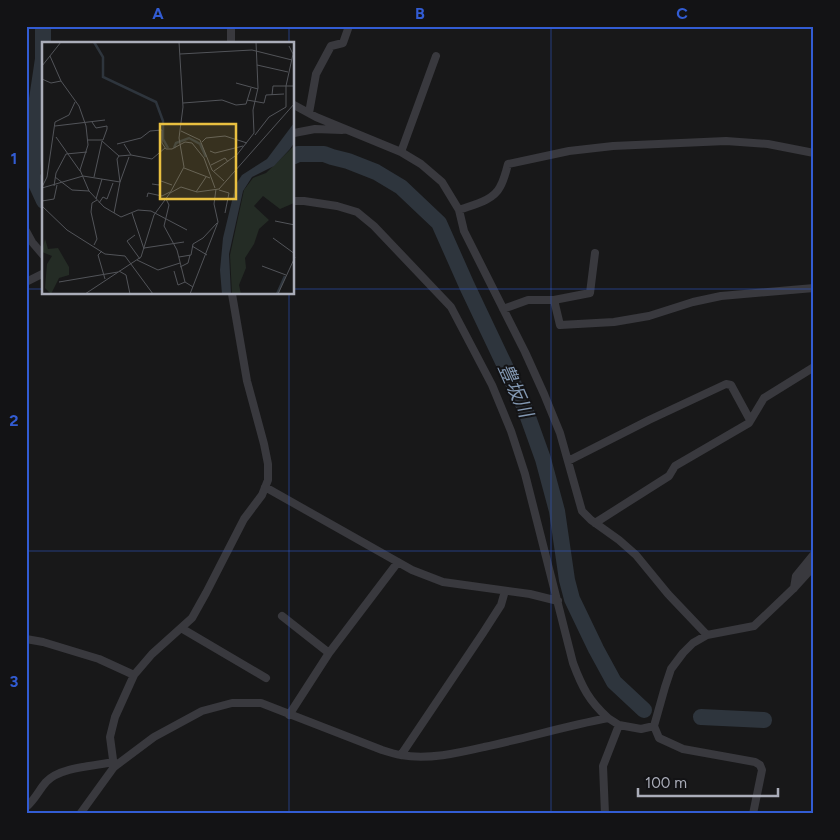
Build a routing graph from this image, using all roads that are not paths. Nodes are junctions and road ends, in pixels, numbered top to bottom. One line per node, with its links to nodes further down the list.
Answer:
1 (231, 26): 3 (street)
2 (349, 26): 6 (street)
3 (231, 42)
4 (436, 56): 9 (street)
5 (295, 105): 6 (street)
6 (309, 113): 7 (street)
7 (346, 130): 8 (street); 9 (street)
8 (295, 133)
9 (401, 152): 12 (street)
10 (814, 153): 12 (street)
11 (295, 201): 32 (street)
12 (459, 210): 21 (street)
13 (26, 232): 15 (street)
14 (595, 253): 20 (street)
15 (42, 254)
16 (42, 273): 17 (street)
17 (26, 282)
18 (814, 288): 20 (street)
19 (232, 295): 25 (street)
20 (554, 300): 21 (street)
21 (503, 308): 24 (street)
22 (814, 367): 23 (street)
23 (750, 420): 24 (street); 26 (street)
24 (568, 461): 26 (street)
25 (265, 486): 28 (street); 34 (street)
26 (595, 523): 35 (street)
27 (814, 554): 30 (street)
28 (398, 562): 31 (street); 37 (street)
29 (814, 566): 30 (street)
30 (794, 588): 35 (street)
31 (505, 591): 32 (street); 44 (street)
32 (558, 601): 41 (street)
33 (282, 616): 37 (street)
34 (181, 628): 38 (street); 39 (street)
35 (706, 635): 42 (street)
36 (26, 639): 38 (street)
37 (330, 653): 40 (street)
38 (134, 675): 45 (street)
39 (266, 678)
40 (289, 715): 44 (street); 45 (street)
41 (608, 718): 43 (street); 44 (street)
42 (655, 722): 43 (street); 49 (street)
43 (619, 725): 48 (street)
44 (401, 755)
45 (114, 765): 46 (street); 47 (street)
46 (26, 807)
47 (80, 814)
48 (604, 814)
49 (753, 814)

